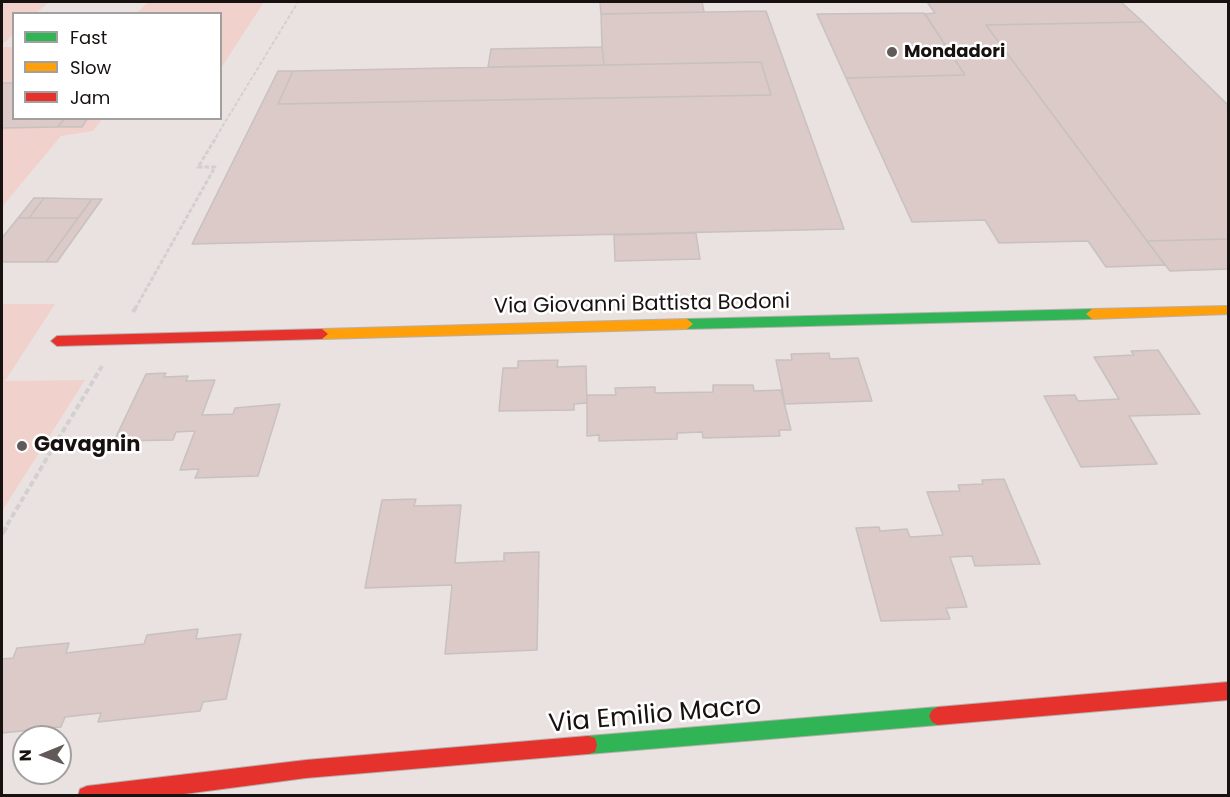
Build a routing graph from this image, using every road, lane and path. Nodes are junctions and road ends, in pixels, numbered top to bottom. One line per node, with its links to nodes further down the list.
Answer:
1 (297, 2): 3 (path)
2 (1228, 310): 3 (street, Via Giovanni Battista Bodoni)
3 (117, 339): 4 (street, Via Giovanni Battista Bodoni); 5 (path)
4 (57, 341)
5 (2, 534)
6 (1228, 692): 7 (street, Via Emilio Macro)
7 (87, 795)

